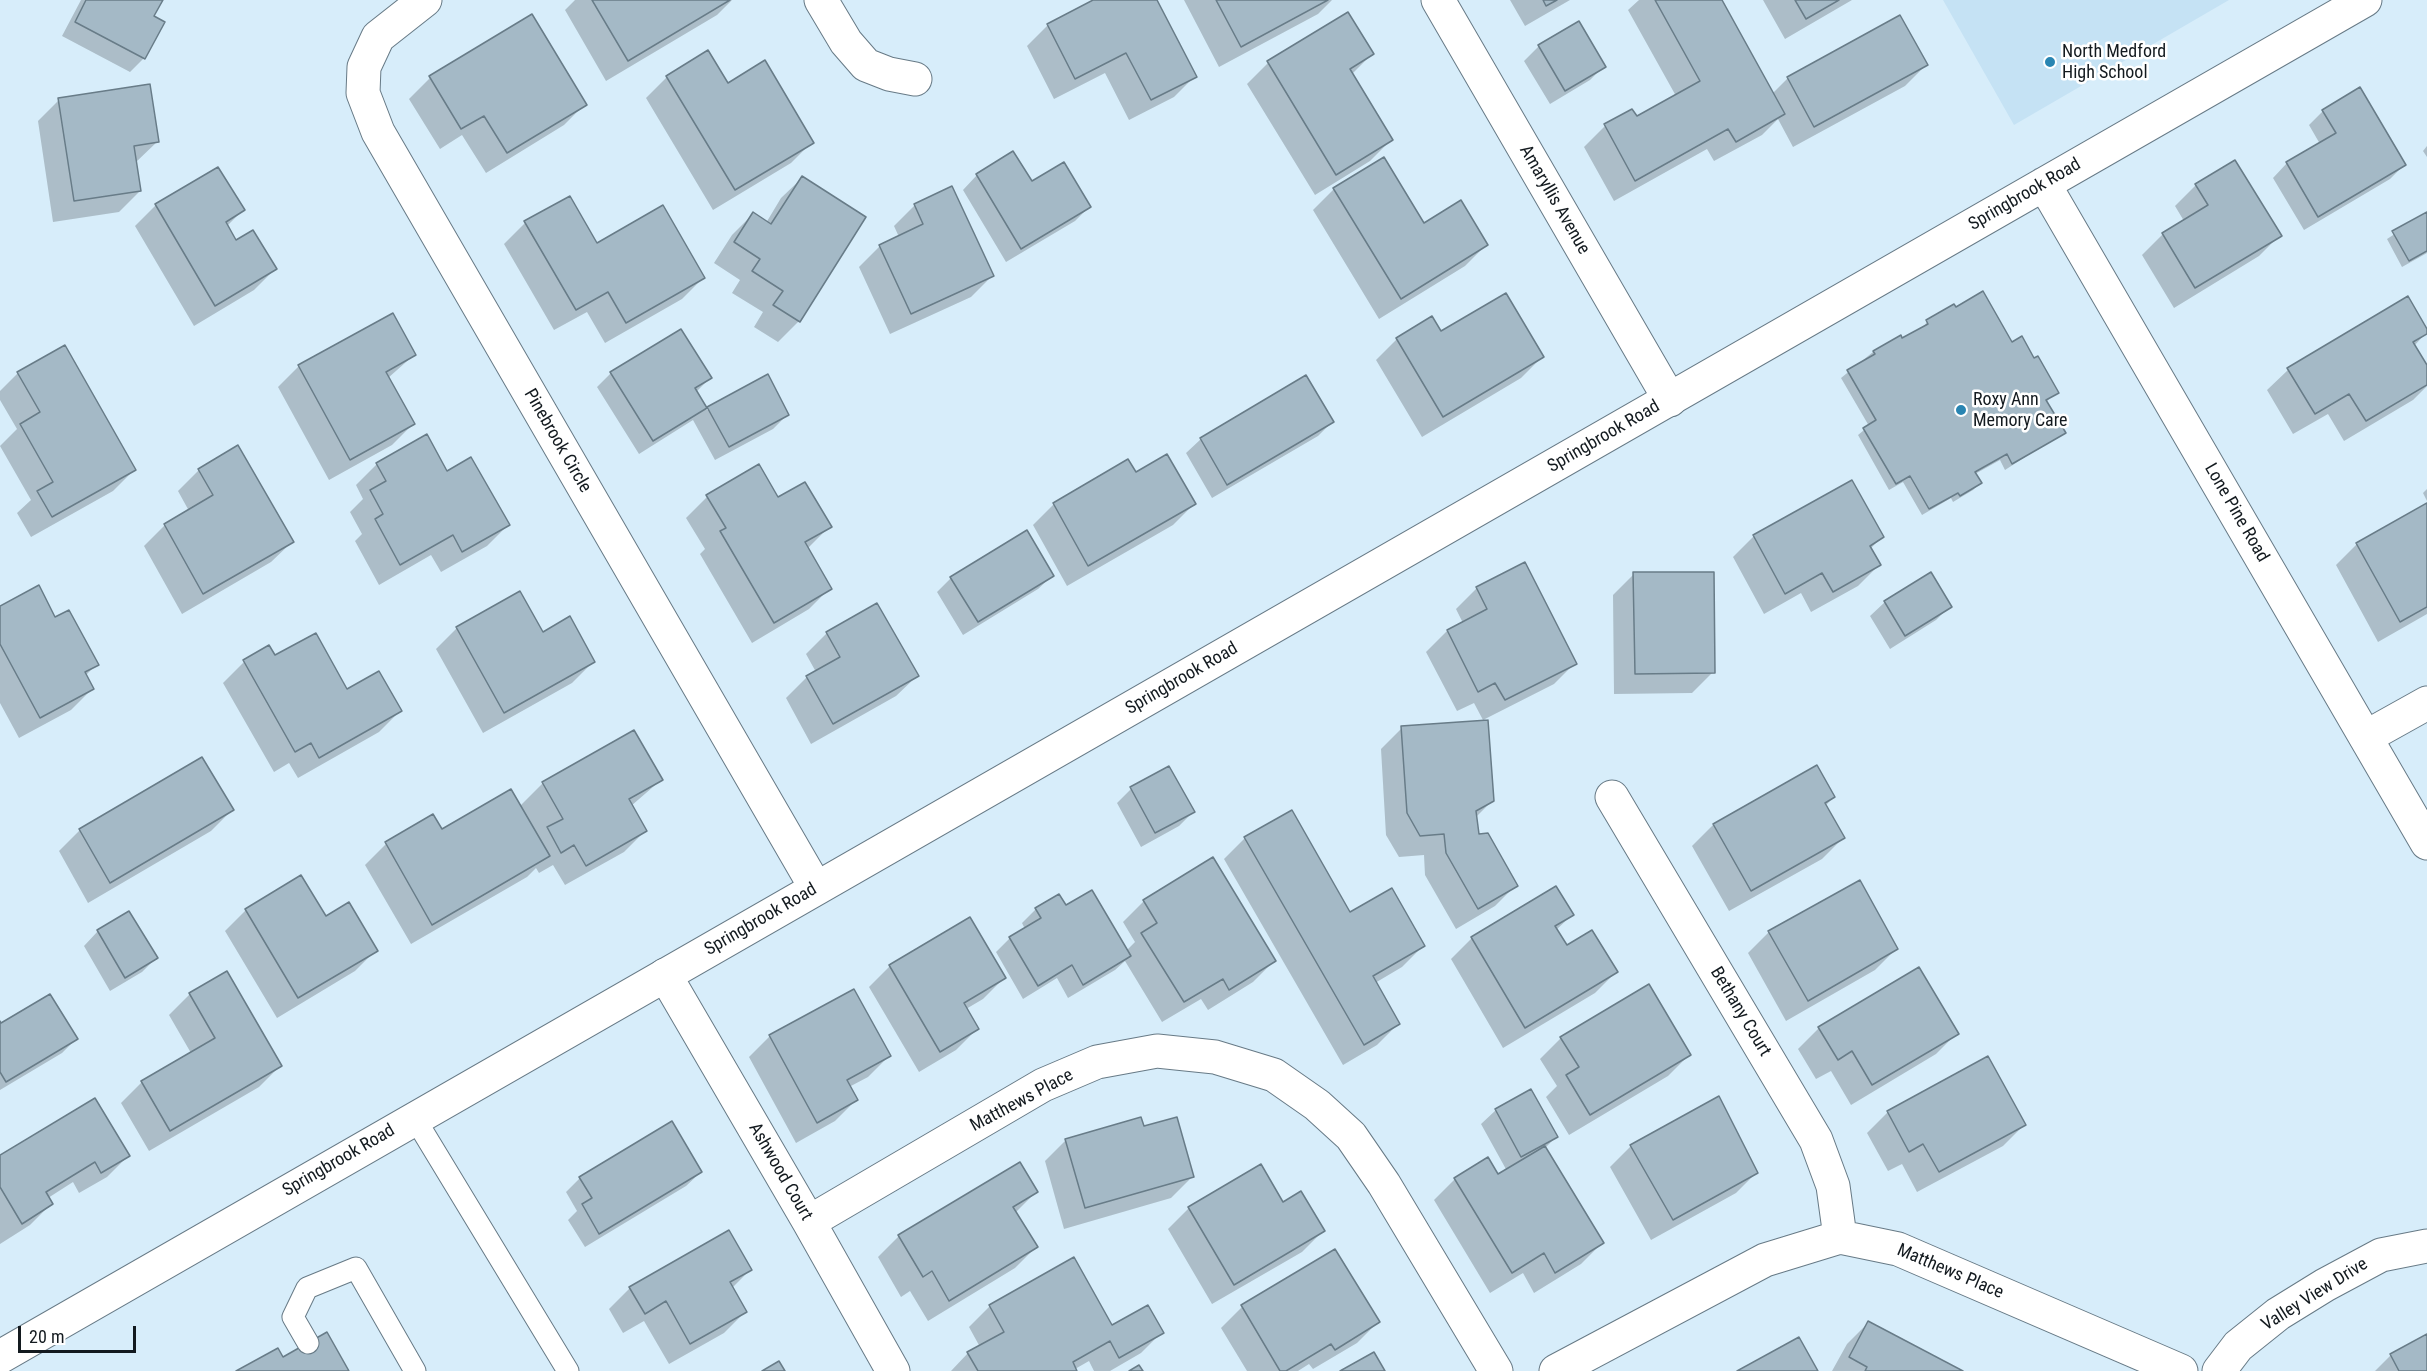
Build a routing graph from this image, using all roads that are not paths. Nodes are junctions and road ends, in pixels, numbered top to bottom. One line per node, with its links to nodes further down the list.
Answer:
1 (425, 0): 12 (street, Pinebrook Circle)
2 (821, 0): 5 (street)
3 (1438, 0): 7 (street, Amaryllis Avenue)
4 (2365, 0): 6 (street, Springbrook Road)
5 (915, 79)
6 (2044, 184): 7 (street, Springbrook Road); 9 (street, Lone Pine Road)
7 (1670, 400): 12 (street, Springbrook Road)
8 (2427, 703): 9 (street)
9 (2366, 737): 11 (street, Lone Pine Road)
10 (1612, 797): 16 (street, Bethany Court)
11 (2427, 843)
12 (816, 888): 13 (street, Springbrook Road)
13 (665, 975): 14 (street, Springbrook Road); 15 (street, Ashwood Court)
14 (414, 1117): 19 (street, Springbrook Road); 21 (lane)
15 (809, 1222): 22 (street, Ashwood Court); 23 (street, Matthews Place)
16 (1840, 1237): 24 (street, Matthews Place); 25 (street, Matthews Place)
17 (2427, 1246): 26 (street, Valley View Drive)
18 (308, 1343): 20 (lane)
19 (0, 1357)
20 (415, 1371)
21 (568, 1371)
22 (893, 1371)
23 (1496, 1371)
24 (1556, 1371)
25 (2181, 1371)
26 (2219, 1371)

